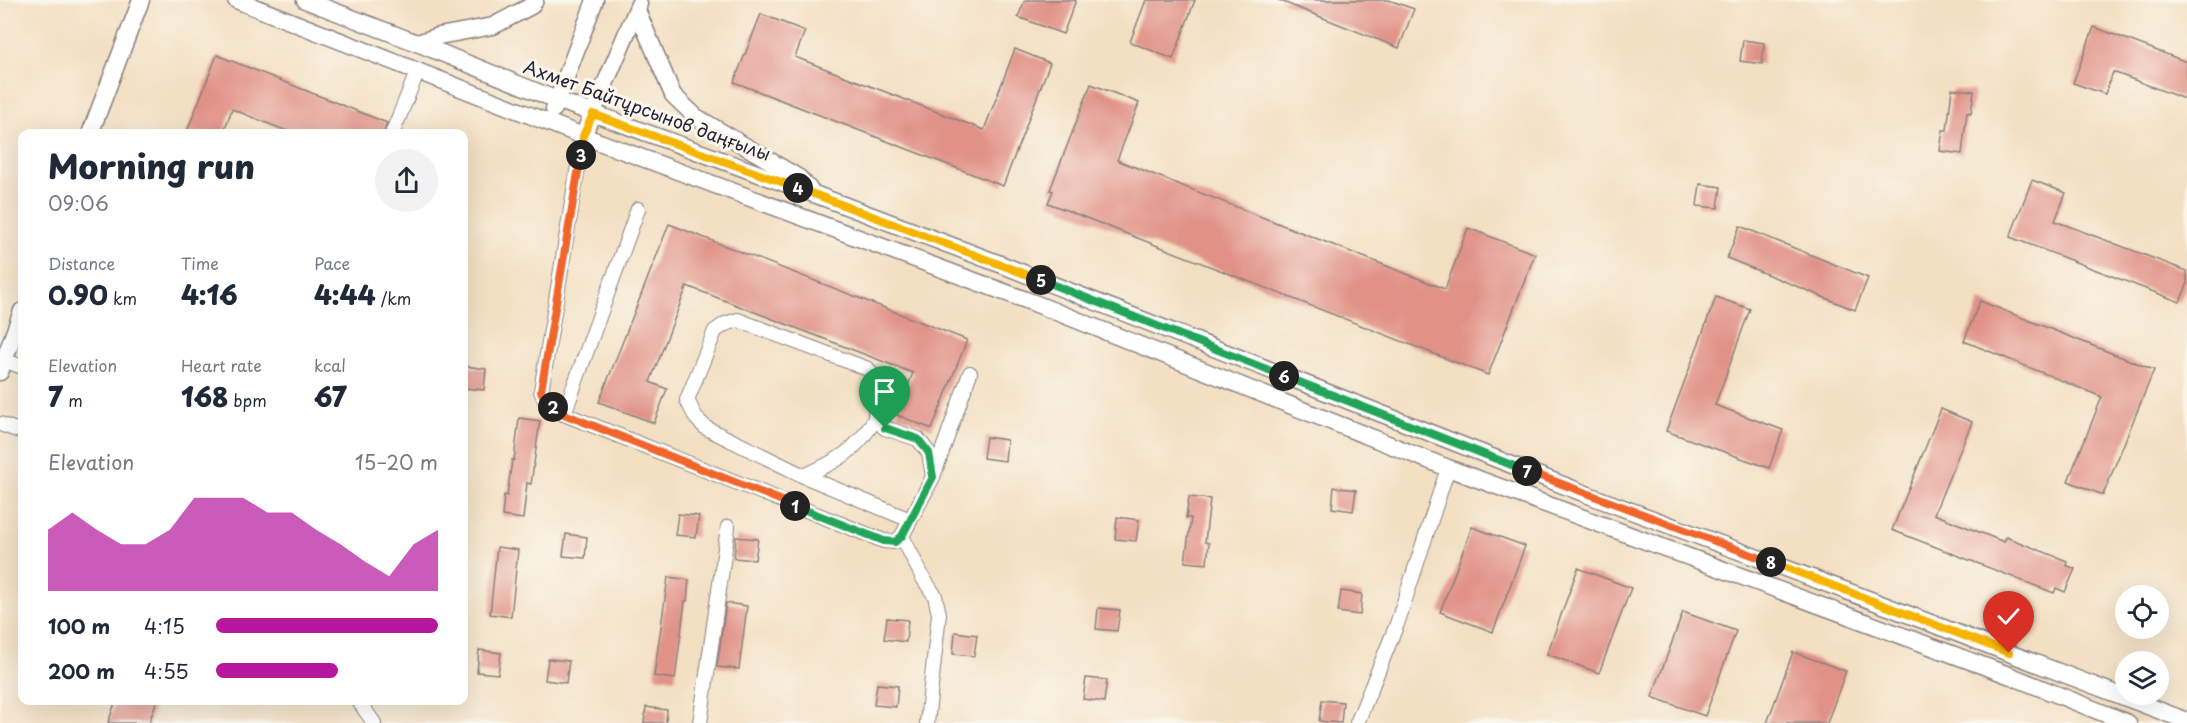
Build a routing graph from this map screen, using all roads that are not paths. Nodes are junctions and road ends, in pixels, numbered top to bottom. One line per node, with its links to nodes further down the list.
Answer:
1 (141, 0): 12 (street)
2 (236, 0): 8 (street)
3 (305, 0): 7 (street, Ахмет Байтұрсынов даңғылы)
4 (534, 0): 7 (street)
5 (595, 0): 9 (street)
6 (639, 5): 10 (street); 15 (street)
7 (417, 43): 9 (street, Ахмет Байтұрсынов даңғылы)
8 (418, 70): 11 (street); 13 (street)
9 (557, 100): 10 (street, Ахмет Байтұрсынов даңғылы); 11 (street)
10 (593, 114): 14 (street); 15 (street, Ахмет Байтұрсынов даңғылы)
11 (549, 122): 14 (street)
12 (92, 129)
13 (394, 129)
14 (583, 136): 21 (street); 25 (street)
15 (814, 194): 31 (street, Ахмет Байтұрсынов даңғылы)
16 (638, 209): 21 (street)
17 (18, 322): 18 (street)
18 (2, 366): 19 (street)
19 (18, 367)
20 (970, 373): 27 (street)
21 (564, 414): 30 (street)
22 (875, 419): 26 (street); 26 (street); 27 (street)
23 (0, 424): 24 (street)
24 (18, 431)
25 (1448, 468): 32 (street); 38 (street)
26 (804, 476): 28 (street)
27 (933, 477): 28 (street)
28 (910, 520): 30 (street)
29 (728, 527): 36 (street)
30 (902, 536): 37 (street)
31 (1852, 593): 32 (street); 34 (street, Ахмет Байтұрсынов даңғылы)
32 (1844, 614): 39 (street)
33 (361, 705): 35 (street)
34 (2187, 721)
35 (374, 723)
36 (700, 723)
37 (927, 723)
38 (1357, 723)
39 (2128, 723)

